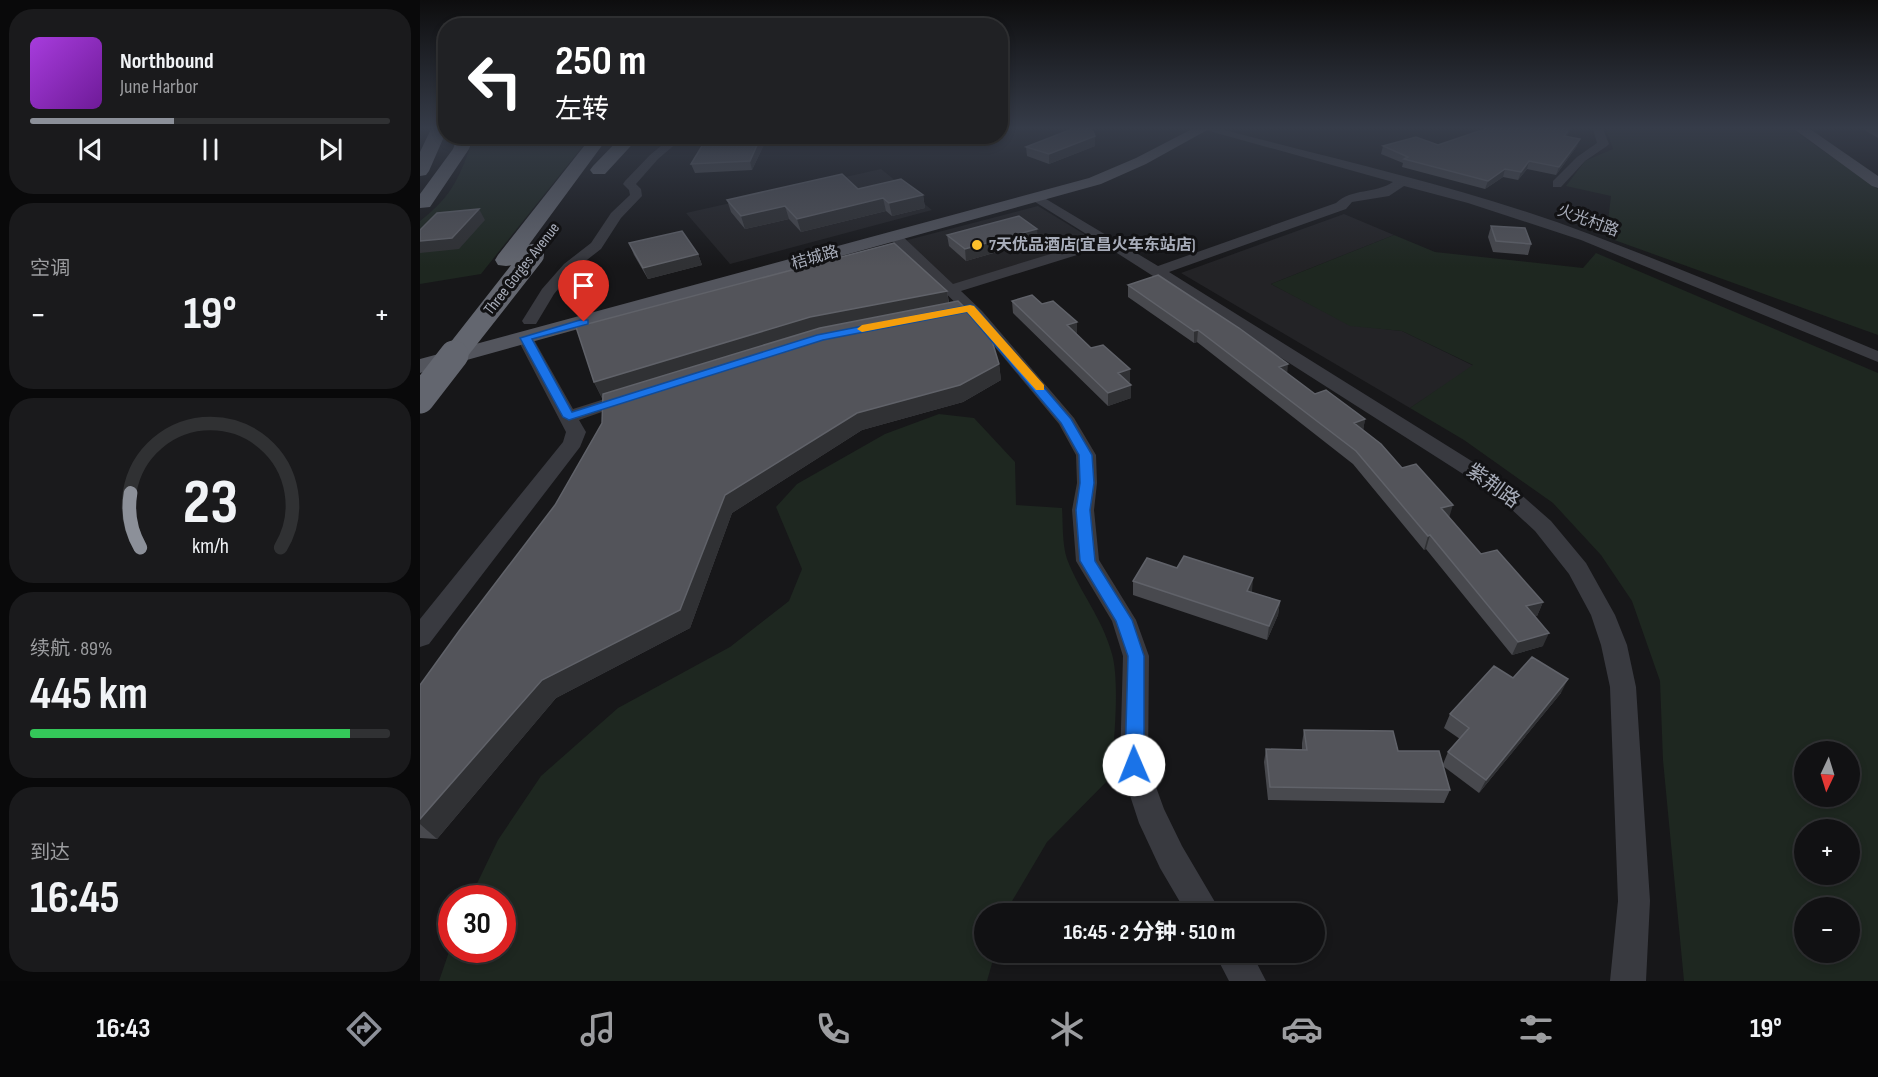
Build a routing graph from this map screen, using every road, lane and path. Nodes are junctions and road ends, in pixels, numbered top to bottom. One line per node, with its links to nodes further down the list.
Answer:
1 (435, 175): 14 (highway)
2 (443, 175): 14 (highway)
3 (571, 175): 23 (highway, Three Gorges Avenue)
4 (595, 175): 12 (highway)
5 (638, 175): 20 (street)
6 (1076, 175): 20 (main road, 桔城路)
7 (1109, 175): 13 (main road, 桔城路)
8 (1379, 175): 10 (street, 火光村路)
9 (1566, 175): 11 (street)
10 (1403, 181): 18 (street); 22 (street, 火光村路)
11 (1557, 184)
12 (586, 187)
13 (1036, 197): 15 (main road, 桔城路); 16 (street, 紫荆路)
14 (422, 205)
15 (894, 236): 19 (street); 20 (main road, 桔城路)
16 (1106, 241): 18 (street, 紫荆路); 19 (street)
17 (539, 246): 25 (highway, Three Gorges Avenue, bridge)
18 (1157, 271): 31 (street, 紫荆路)
19 (956, 304): 28 (street)
20 (528, 329): 21 (main road, 桔城路); 23 (main road, 桔城路); 26 (street)
21 (420, 350)
22 (1878, 357)
23 (420, 366)
24 (651, 389): 26 (street)
25 (420, 399)
26 (569, 417): 27 (street)
27 (420, 637)
28 (1199, 903)
29 (1237, 963): 30 (street)
30 (1248, 981)
31 (1628, 981)

